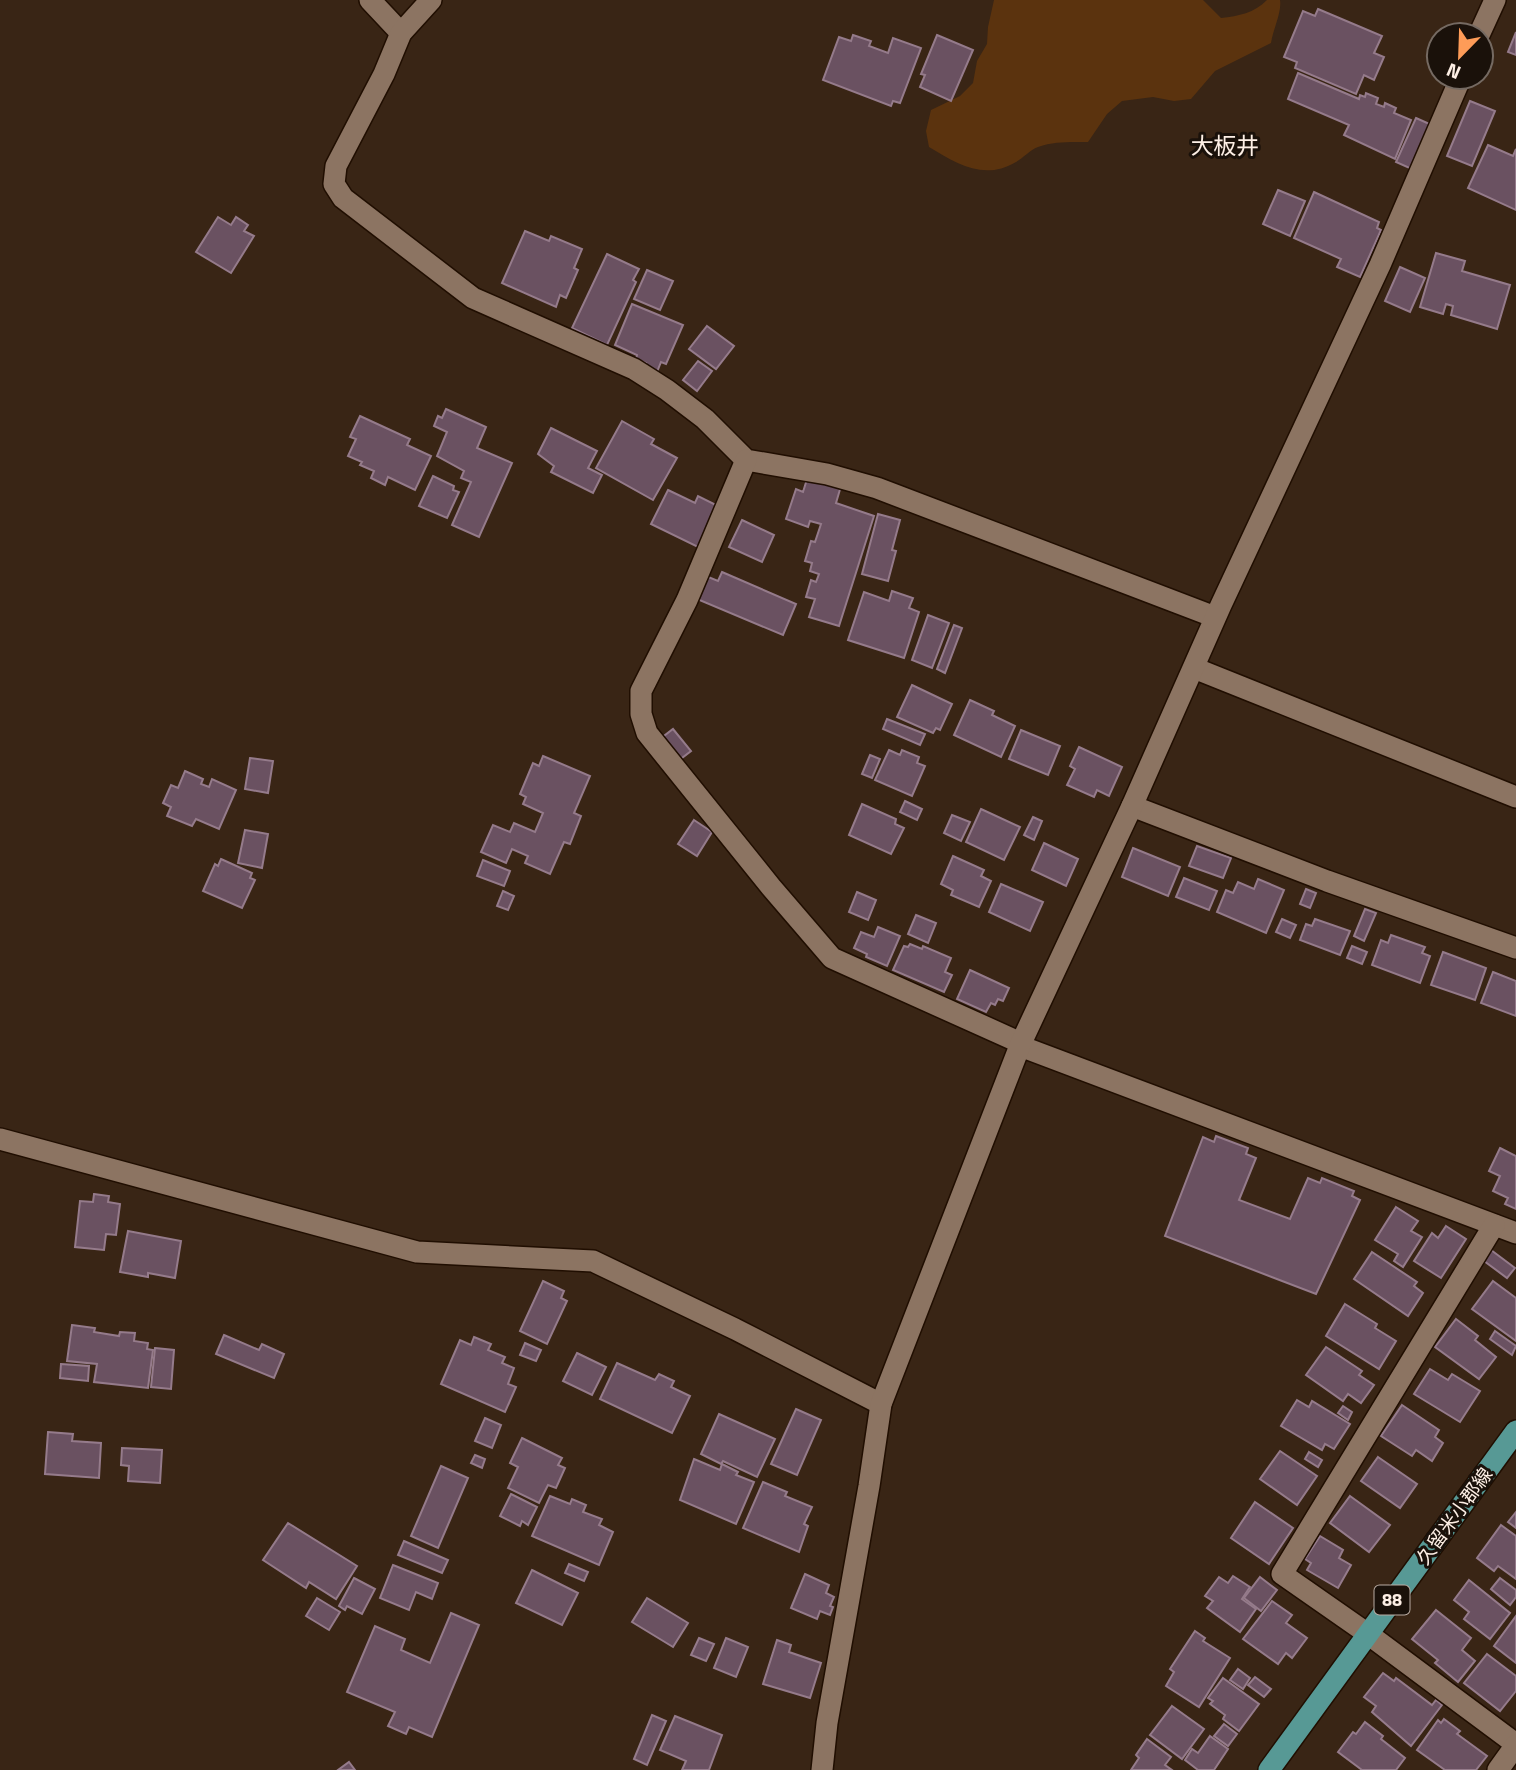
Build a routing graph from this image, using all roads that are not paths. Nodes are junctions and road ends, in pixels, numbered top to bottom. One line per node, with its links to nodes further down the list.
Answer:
1 (370, 0): 5 (street)
2 (431, 0): 5 (street)
3 (1494, 0): 4 (street)
4 (1485, 21)
5 (401, 33): 7 (street)
6 (1455, 91): 8 (street)
7 (746, 460): 8 (street); 13 (street)
8 (1215, 617): 9 (street)
9 (1194, 668): 10 (street); 11 (street)
10 (1516, 797)
11 (1132, 806): 12 (street); 13 (street)
12 (1516, 948)
13 (1020, 1044): 15 (street); 17 (street)
14 (0, 1139): 17 (street)
15 (1494, 1225): 16 (street); 19 (street)
16 (1516, 1233)
17 (881, 1404): 21 (street)
18 (1516, 1431): 19 (main road, 久留米小郡線 / 88)
19 (1368, 1633): 20 (street); 22 (main road, 久留米小郡線 / 88)
20 (1516, 1745): 23 (street)
21 (822, 1770)
22 (1269, 1770)
23 (1498, 1770)

